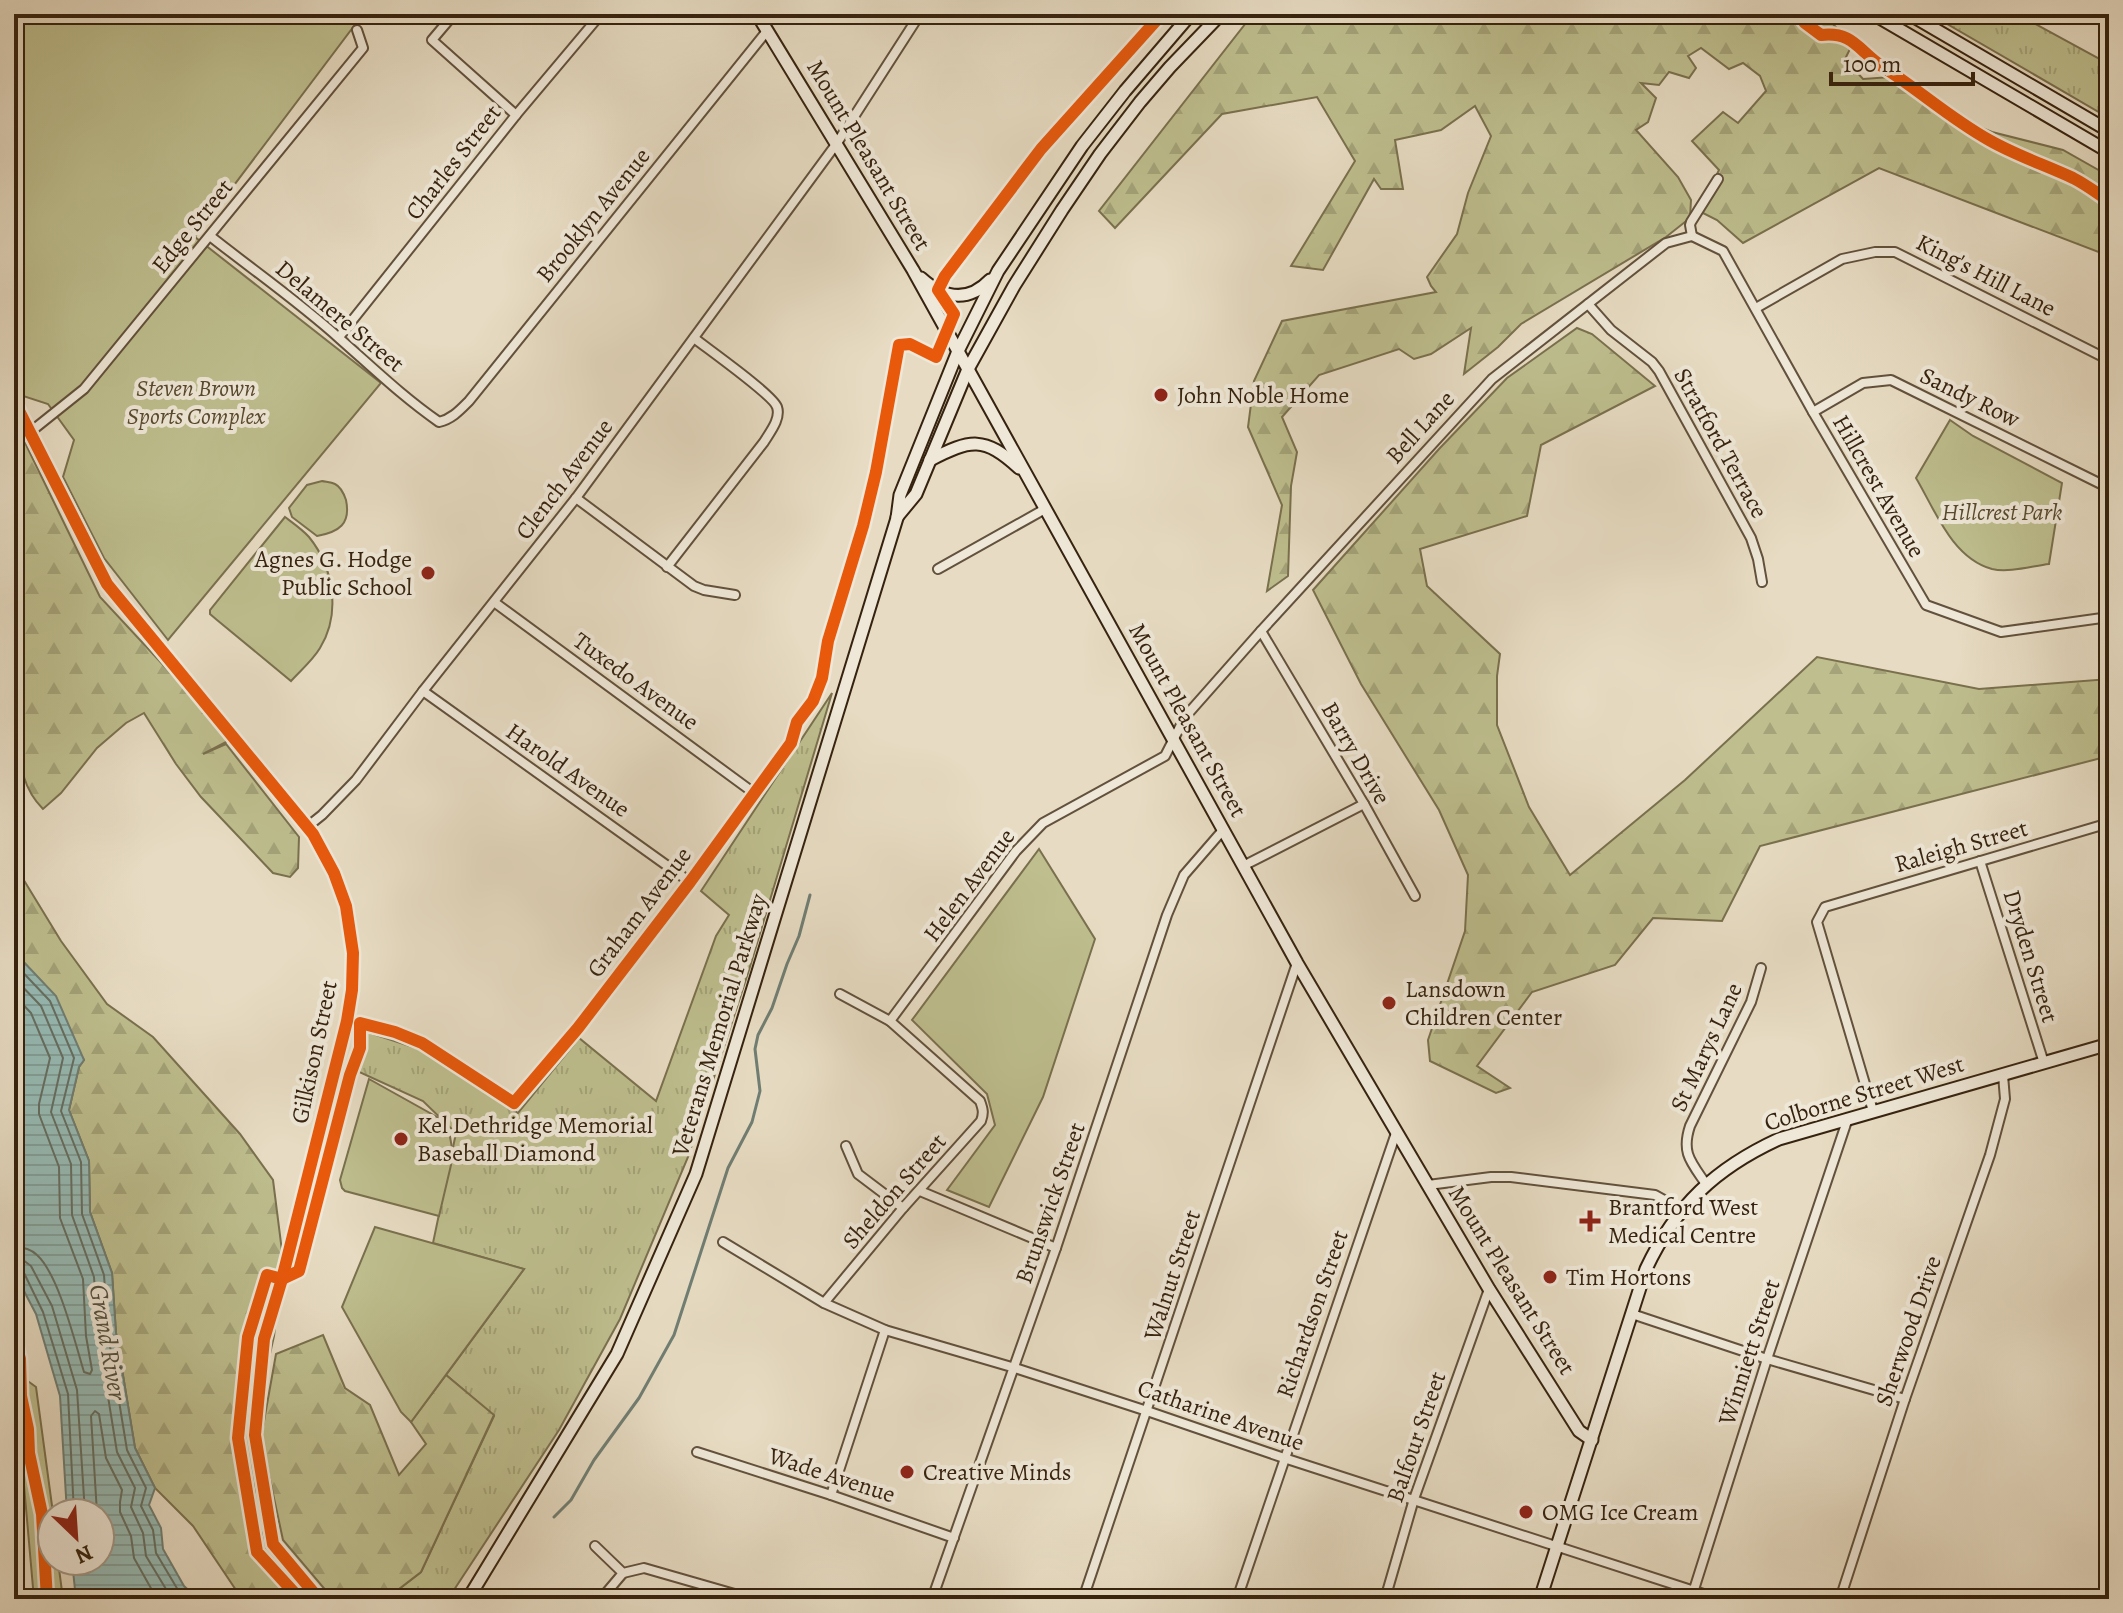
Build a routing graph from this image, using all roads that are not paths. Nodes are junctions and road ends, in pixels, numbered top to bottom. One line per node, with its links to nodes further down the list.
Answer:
1 (454, 14): 11 (street)
2 (601, 14): 11 (street, Charles Street)
3 (920, 14): 13 (street, Clench Avenue)
4 (1191, 14): 19 (main road, Veterans Memorial Parkway)
5 (1221, 14): 26 (main road, Veterans Memorial Parkway)
6 (1873, 14): 14 (main road)
7 (1909, 14): 12 (main road)
8 (759, 15): 10 (main road, Mount Pleasant Street)
9 (357, 30): 16 (street, Edge Street)
10 (767, 31): 13 (main road, Mount Pleasant Street); 29 (street, Brooklyn Avenue)
11 (516, 115): 22 (street, Charles Street)
12 (2109, 131)
13 (837, 143): 18 (main road, Mount Pleasant Street); 23 (street, Clench Avenue)
14 (2109, 152)
15 (1718, 179): 17 (street)
16 (210, 236): 22 (street, Delamere Street); 30 (street, Edge Street)
17 (1692, 236): 20 (street, Bell Lane); 21 (street, Hillcrest Avenue)
18 (913, 270): 19 (main road); 24 (main road, Mount Pleasant Street)
19 (998, 271): 24 (main road, Veterans Memorial Parkway)
20 (1588, 304): 39 (street, Stratford Terrace); 43 (street, Bell Lane)
21 (1756, 308): 25 (street, King's Hill Lane); 28 (street, Hillcrest Avenue)
22 (339, 337): 29 (street, Delamere Street)
23 (694, 338): 34 (street, Clench Avenue); 37 (street)
24 (958, 351): 26 (main road, Mount Pleasant Street); 36 (main road, Veterans Memorial Parkway)
25 (2109, 360)
26 (968, 369): 31 (main road, Veterans Memorial Parkway); 32 (main road, Mount Pleasant Street)
27 (14, 401): 30 (street, Gilkison Street)
28 (1813, 412): 33 (street, Sandy Row); 42 (street, Hillcrest Avenue)
29 (446, 420)
30 (29, 433): 50 (street, Gilkison Street)
31 (930, 460): 32 (main road); 36 (main road, Veterans Memorial Parkway)
32 (1026, 474): 35 (main road, Mount Pleasant Street)
33 (2109, 488)
34 (576, 498): 37 (street); 41 (street, Clench Avenue)
35 (1045, 509): 38 (street); 45 (main road, Mount Pleasant Street)
36 (897, 518): 94 (main road, Veterans Memorial Parkway)
37 (667, 567): 40 (street)
38 (938, 569)
39 (1762, 582)
40 (735, 595)
41 (494, 602): 44 (street, Clench Avenue); 47 (street, Tuxedo Avenue)
42 (2109, 617)
43 (1261, 631): 45 (street, Bell Lane); 48 (street, Barry Drive)
44 (423, 691): 50 (street, Clench Avenue); 54 (street, Harold Avenue)
45 (1174, 739): 51 (main road, Mount Pleasant Street); 60 (street, Helen Avenue)
46 (791, 743): 47 (street, Graham Avenue)
47 (754, 793): 54 (street, Graham Avenue)
48 (1364, 804): 53 (street); 55 (street, Barry Drive)
49 (2109, 823): 52 (street, Raleigh Street)
50 (307, 827): 59 (street, Gilkison Street)
51 (1223, 830): 53 (main road, Mount Pleasant Street); 74 (street, Brunswick Street)
52 (1980, 861): 62 (street, Dryden Street); 64 (street, Raleigh Street)
53 (1243, 866): 56 (main road, Mount Pleasant Street)
54 (690, 882): 59 (street, Graham Avenue)
55 (1415, 896)
56 (1297, 963): 66 (main road, Mount Pleasant Street); 82 (street, Walnut Street)
57 (1761, 968): 68 (street, St Marys Lane)
58 (840, 994): 60 (street)
59 (347, 1021): 93 (street, Gilkison Street)
60 (890, 1021): 70 (street, Sheldon Street)
61 (2109, 1044): 62 (main road, Colborne Street West)
62 (2044, 1063): 63 (main road, Colborne Street West)
63 (2003, 1075): 64 (main road, Colborne Street West); 81 (street, Sherwood Drive)
64 (1873, 1111): 65 (main road, Colborne Street West)
65 (1848, 1118): 68 (main road, Colborne Street West); 79 (street, Winniett Street)
66 (1396, 1133): 69 (main road, Mount Pleasant Street); 85 (street, Richardson Street)
67 (846, 1146): 71 (street)
68 (1706, 1184): 72 (main road, Colborne Street West)
69 (1428, 1185): 72 (street); 75 (main road, Mount Pleasant Street)
70 (920, 1191): 71 (street, Sheldon Street); 74 (street)
71 (903, 1208): 76 (street, Sheldon Street)
72 (1679, 1212): 77 (main road, Colborne Street West)
73 (723, 1242): 76 (street, Catharine Avenue)
74 (1056, 1248): 80 (street, Brunswick Street)
75 (1489, 1289): 83 (main road, Mount Pleasant Street); 87 (street, Balfour Street)
76 (824, 1303): 78 (street, Catharine Avenue)
77 (1632, 1314): 79 (street); 83 (main road, Colborne Street West)
78 (885, 1330): 80 (street, Catharine Avenue); 86 (street)
79 (1767, 1359): 81 (street); 92 (street, Winniett Street)
80 (1015, 1368): 82 (street, Catharine Avenue); 88 (street, Brunswick Street)
81 (1905, 1399): 103 (street, Sherwood Drive)
82 (1147, 1411): 85 (street, Catharine Avenue); 98 (street, Walnut Street)
83 (1592, 1440): 90 (main road, Colborne Street West)
84 (697, 1452): 86 (street, Wade Avenue)
85 (1284, 1458): 87 (street, Catharine Avenue); 99 (street, Richardson Street)
86 (831, 1495): 88 (street, Wade Avenue)
87 (1414, 1499): 90 (street, Catharine Avenue); 100 (street, Balfour Street)
88 (954, 1538): 97 (street, Brunswick Street)
89 (595, 1546): 91 (street)
90 (1557, 1546): 92 (street, Catharine Avenue); 101 (main road, Colborne Street West)
91 (623, 1573): 95 (street); 96 (street)
92 (1692, 1595): 102 (street, Catharine Avenue)
93 (319, 1599)
94 (468, 1599)
95 (601, 1599)
96 (752, 1599)
97 (932, 1599)
98 (1083, 1599)
99 (1237, 1599)
100 (1385, 1599)
101 (1540, 1599)
102 (1719, 1599)
103 (1840, 1599)

